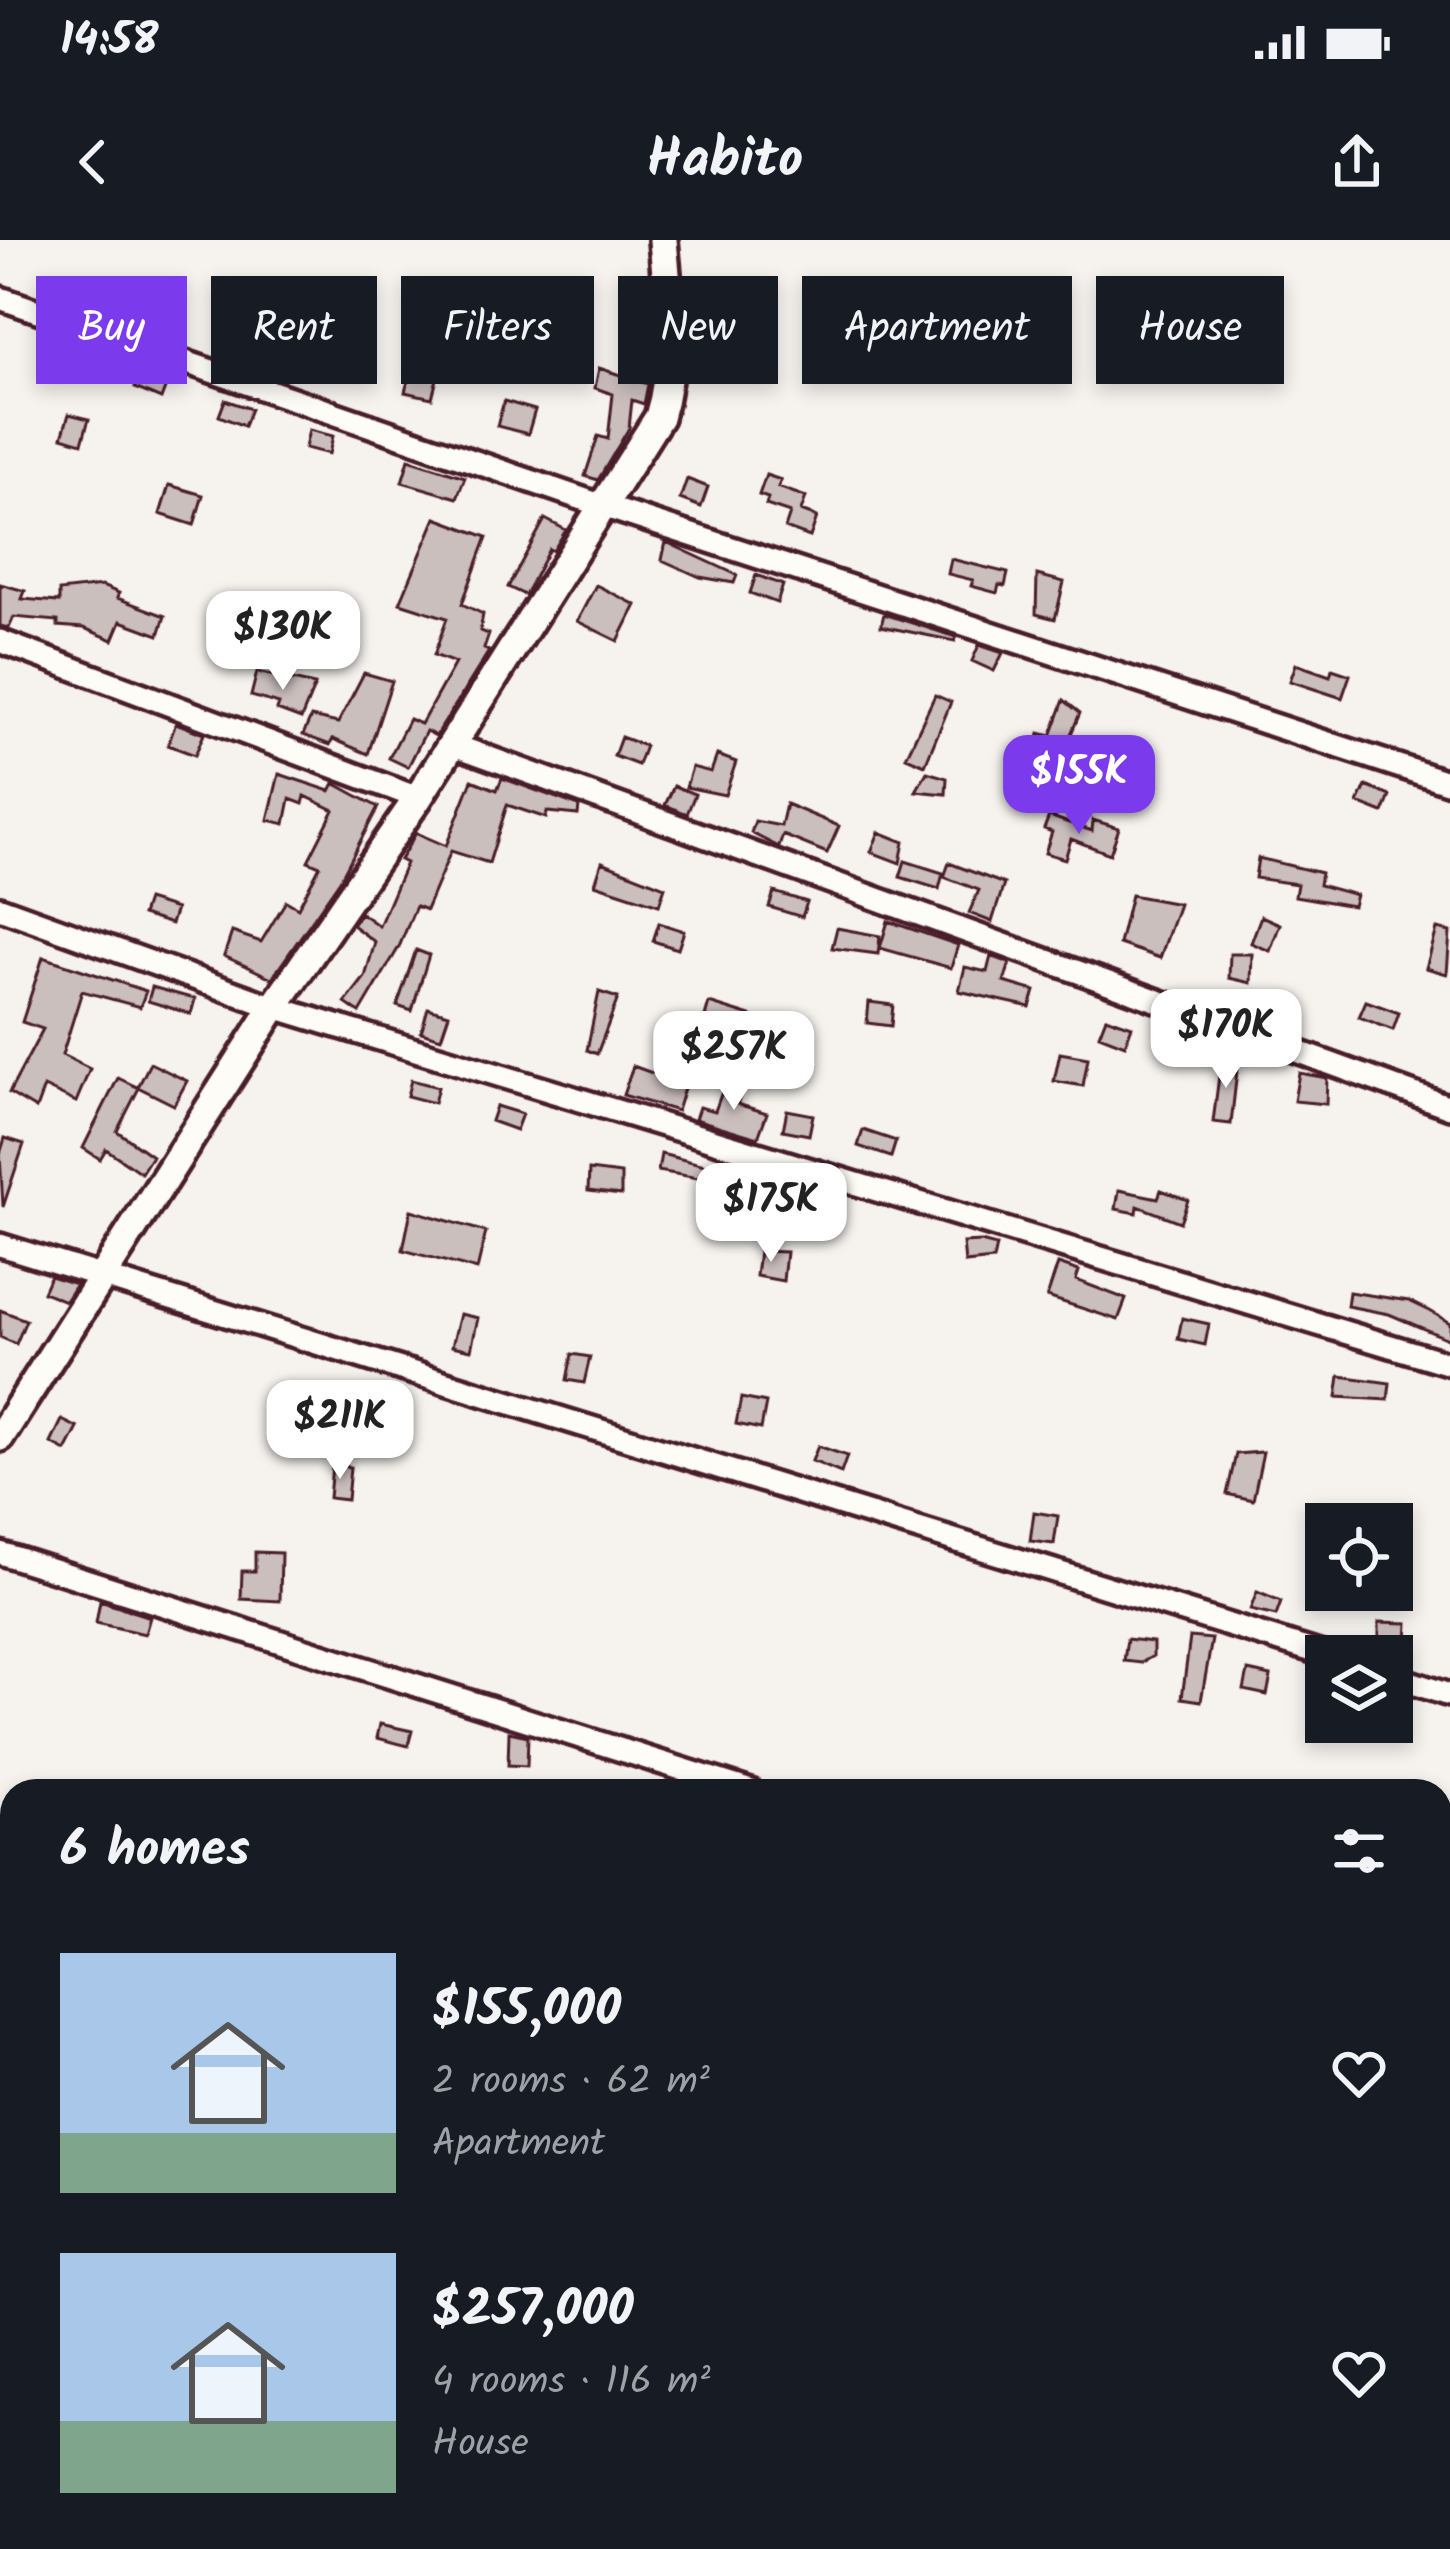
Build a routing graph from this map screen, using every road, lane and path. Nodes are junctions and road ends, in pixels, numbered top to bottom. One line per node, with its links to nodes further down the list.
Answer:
1 (663, 240): 3 (street)
2 (0, 298): 3 (street)
3 (603, 506): 5 (street); 6 (street)
4 (0, 640): 7 (street)
5 (451, 744): 7 (street); 10 (street)
6 (1450, 782)
7 (418, 798): 9 (street)
8 (0, 908): 9 (street)
9 (274, 1007): 12 (street); 13 (street)
10 (1450, 1107)
11 (0, 1245): 12 (street)
12 (104, 1279): 14 (street); 16 (street)
13 (1450, 1364)
14 (0, 1437)
15 (0, 1552): 19 (street)
16 (1305, 1649)
17 (1413, 1683): 18 (street)
18 (1449, 1695)
19 (713, 1779)

